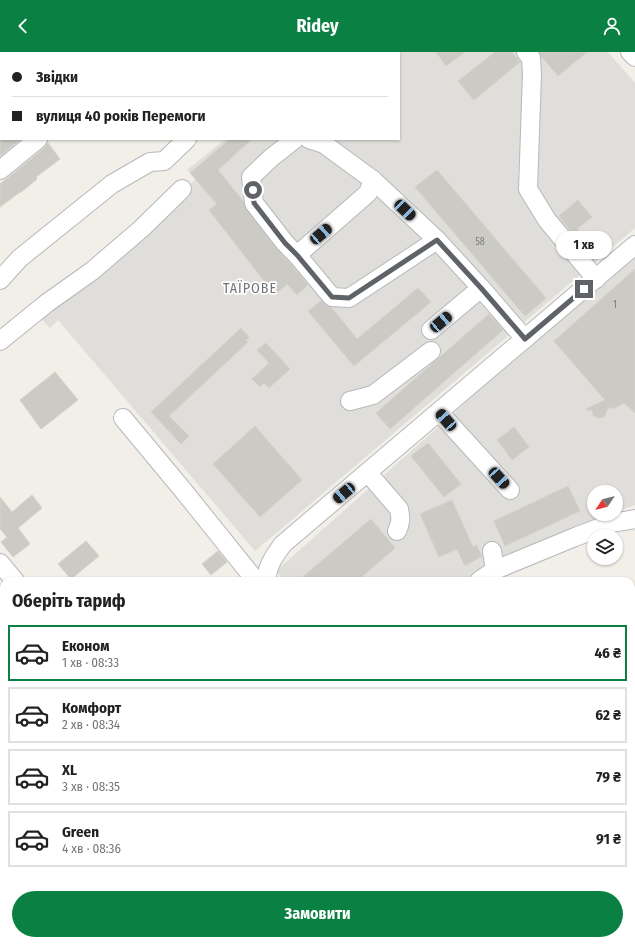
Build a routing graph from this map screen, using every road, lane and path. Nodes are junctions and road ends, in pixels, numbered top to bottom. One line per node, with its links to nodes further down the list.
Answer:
1 (526, 52): 12 (street)
2 (37, 140): 6 (street)
3 (186, 140): 13 (street)
4 (294, 140): 11 (street)
5 (313, 140): 7 (street)
6 (0, 170)
7 (373, 180): 9 (street); 11 (street)
8 (182, 189): 17 (street)
9 (437, 240): 11 (street); 14 (street)
10 (635, 245): 12 (street)
11 (297, 255)
12 (596, 279): 16 (street)
13 (0, 280)
14 (481, 288): 15 (street); 16 (street)
15 (431, 330)
16 (525, 339): 20 (street)
17 (0, 341)
18 (432, 351): 19 (street)
19 (350, 401)
20 (439, 412): 22 (street); 23 (street)
21 (123, 418): 30 (street)
22 (368, 473): 25 (street); 31 (street)
23 (510, 490)
24 (635, 518): 28 (street)
25 (397, 531)
26 (492, 551): 28 (street)
27 (0, 563): 29 (street)
28 (495, 570): 32 (street)
29 (12, 577)
30 (253, 577)
31 (267, 577)
32 (485, 577)

